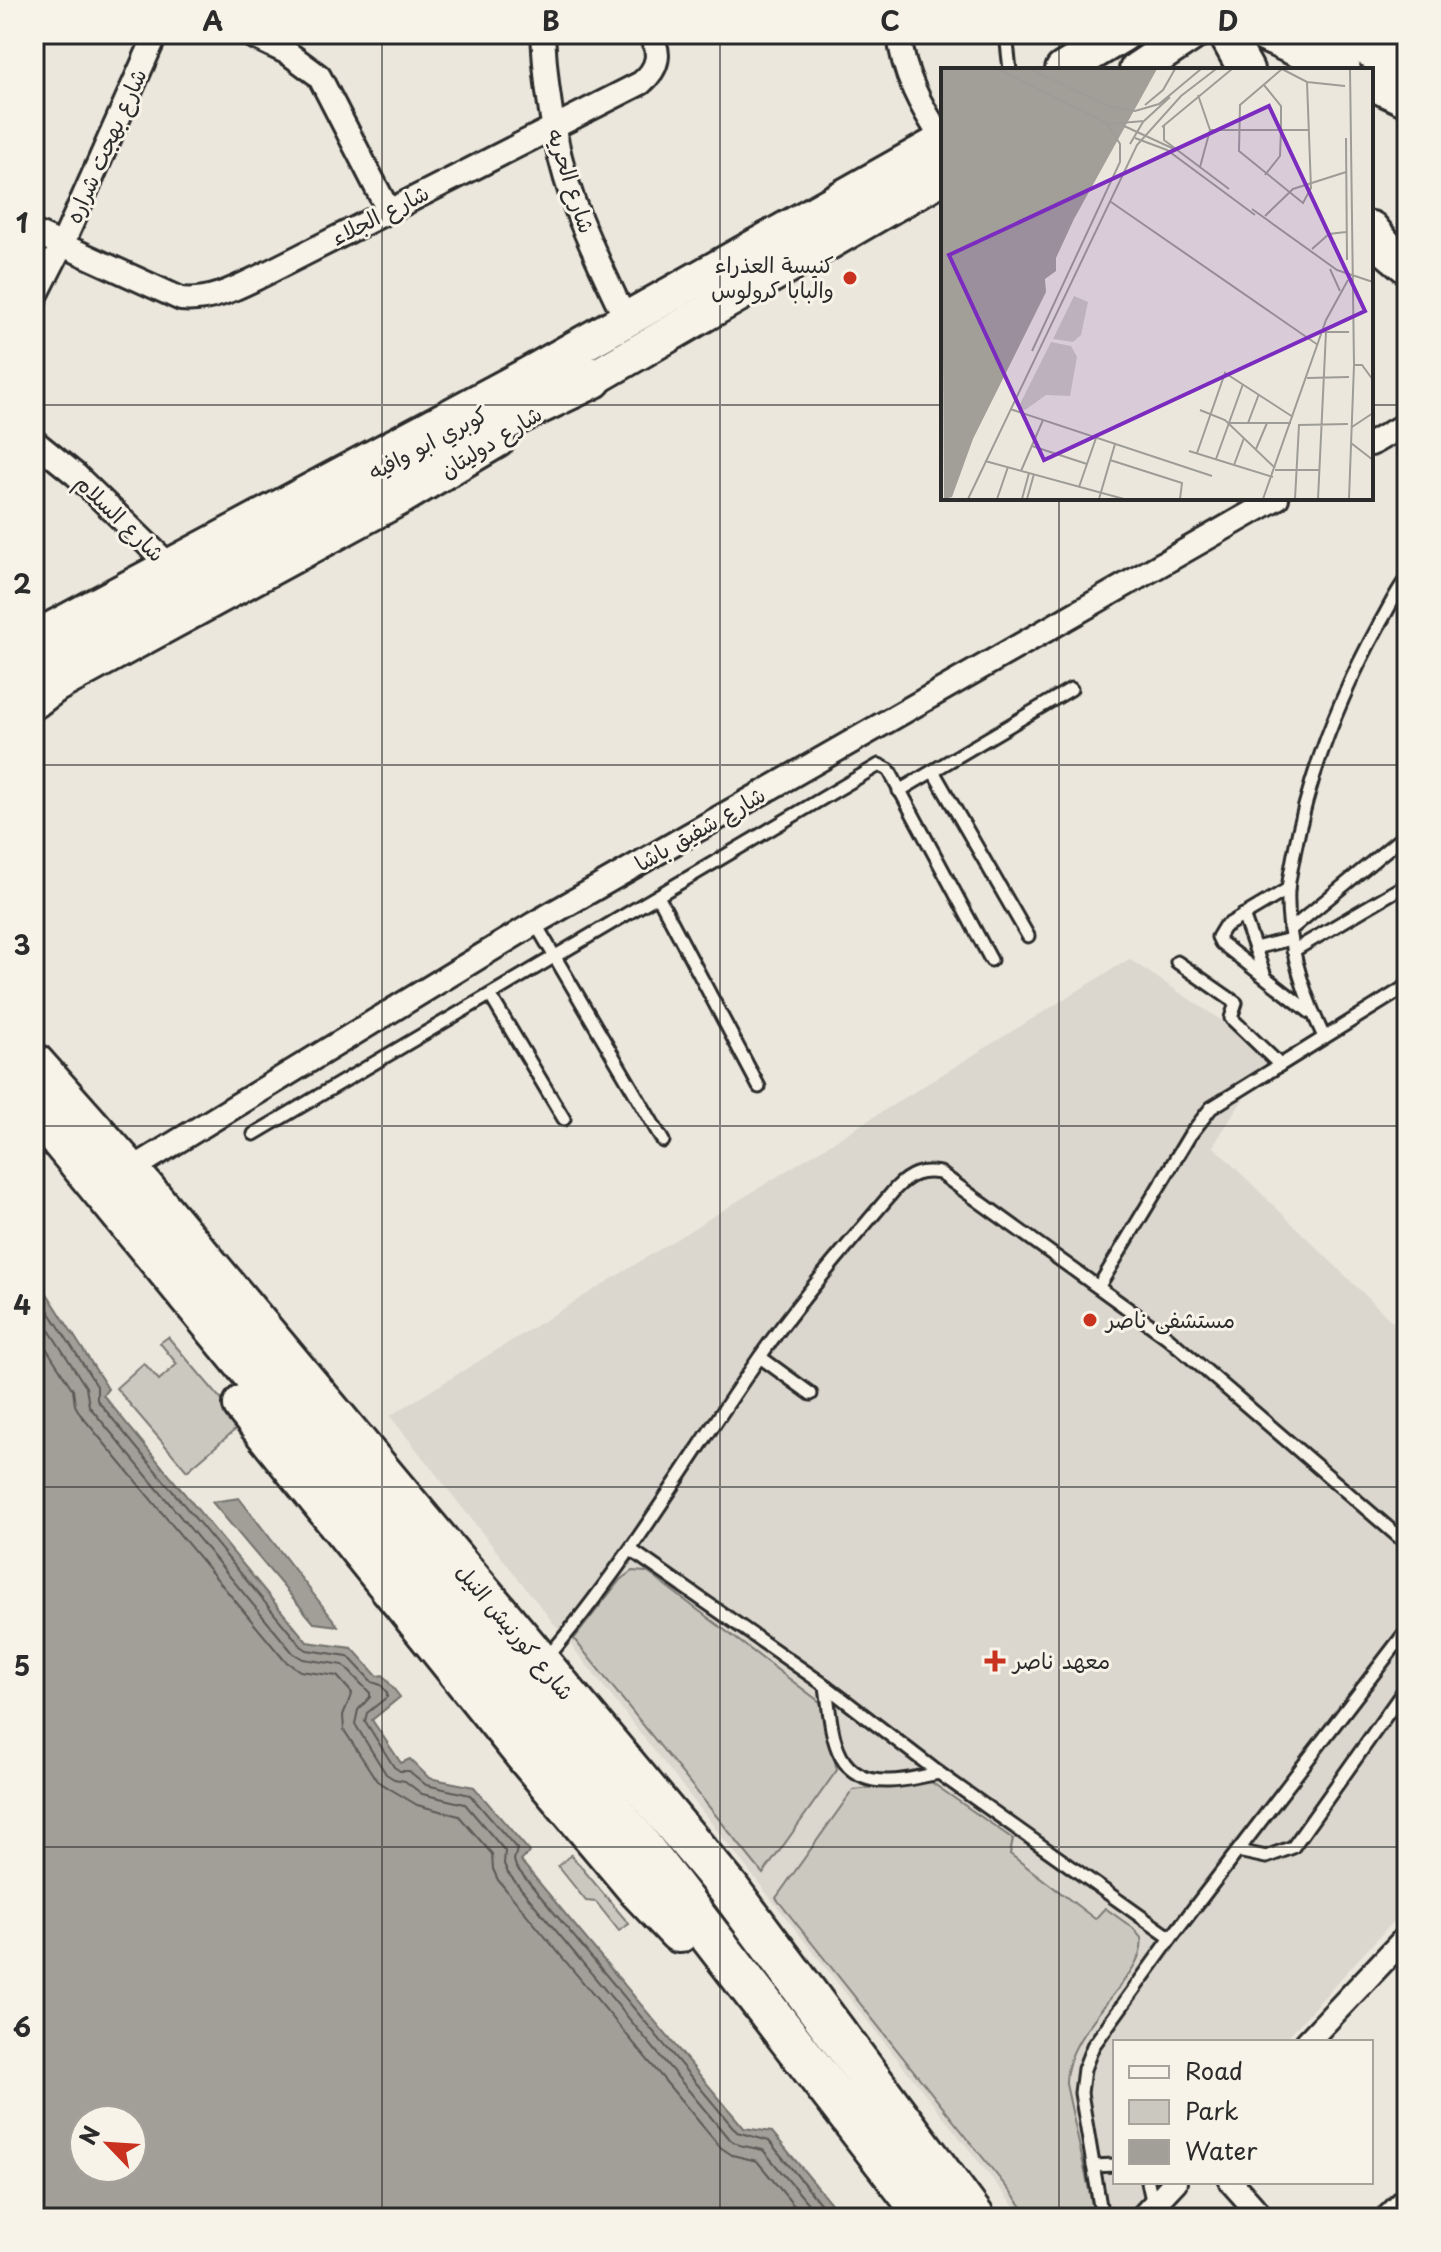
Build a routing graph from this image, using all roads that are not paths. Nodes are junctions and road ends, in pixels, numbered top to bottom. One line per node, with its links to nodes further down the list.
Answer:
1 (156, 34): 29 (street, شارع بهجت شراره)
2 (248, 34): 27 (street)
3 (543, 34): 22 (street, شارع الحريه)
4 (648, 34): 22 (street, شارع الجلاء)
5 (899, 34): 23 (street)
6 (1006, 34): 15 (lane)
7 (1123, 34): 16 (main road)
8 (1153, 34): 17 (main road)
9 (1191, 34): 18 (main road)
10 (1226, 34): 19 (main road)
11 (1264, 34): 13 (main road)
12 (1336, 34): 13 (main road)
13 (1365, 48): 14 (main road)
14 (1407, 67)
15 (1010, 68)
16 (1066, 68)
17 (1103, 68)
18 (1140, 68)
19 (1245, 68)
20 (1373, 83): 21 (main road)
21 (1407, 99)
22 (552, 127): 27 (street, شارع الجلاء); 31 (street, شارع الحريه)
23 (941, 137)
24 (941, 141): 31 (main road, شارع دوليتان)
25 (941, 163): 40 (main road, كوبري ابو وافيه)
26 (941, 177): 32 (main road, شارع دوليتان)
27 (388, 210): 29 (street, شارع الجلاء)
28 (34, 232): 29 (street, شارع الجلاء)
29 (62, 245): 30 (street, شارع بهجت شراره)
30 (34, 300)
31 (626, 320): 37 (main road, شارع دوليتان)
32 (592, 378): 42 (main road, شارع دوليتان); 42 (highway)
33 (1407, 423): 35 (street)
34 (34, 441): 37 (street, شارع السلام)
35 (1373, 443)
36 (1274, 500): 50 (street, شارع شفيق باشا)
37 (169, 565): 39 (main road, شارع دوليتان)
38 (1407, 578): 47 (lane)
39 (34, 639)
40 (34, 646)
41 (1071, 689): 43 (lane)
42 (36, 696)
43 (933, 771): 44 (lane); 51 (lane)
44 (899, 791): 48 (lane); 55 (lane)
45 (1407, 833): 52 (lane)
46 (1407, 884): 52 (lane)
47 (1288, 889): 49 (lane); 52 (lane)
48 (658, 896): 54 (lane); 64 (lane)
49 (1243, 915): 53 (lane); 57 (lane)
50 (535, 923): 54 (lane); 70 (street, شارع شفيق باشا)
51 (1028, 936)
52 (1291, 940): 53 (lane); 60 (lane)
53 (1255, 948): 57 (lane)
54 (554, 957): 59 (lane); 68 (lane)
55 (991, 960)
56 (1177, 962): 63 (lane)
57 (1265, 977): 60 (lane)
58 (1407, 986): 61 (lane)
59 (490, 995): 66 (lane); 67 (lane)
60 (1313, 1014): 61 (lane)
61 (1324, 1037): 63 (lane)
62 (34, 1064): 70 (highway, شارع كورنيش النيل)
63 (1280, 1065): 71 (lane)
64 (759, 1087)
65 (34, 1107): 82 (highway, شارع كورنيش النيل)
66 (564, 1119)
67 (254, 1134)
68 (663, 1141)
69 (34, 1144): 88 (highway)
70 (129, 1171): 77 (highway, شارع كورنيش النيل)
71 (1099, 1286): 72 (lane); 74 (lane)
72 (760, 1357): 73 (lane); 75 (lane)
73 (811, 1394)
74 (1407, 1544)
75 (631, 1550): 77 (lane); 78 (lane)
76 (1407, 1630): 83 (lane)
77 (542, 1664): 81 (highway, شارع كورنيش النيل)
78 (826, 1686): 80 (lane); 80 (lane)
79 (1407, 1686): 83 (lane)
80 (939, 1773): 87 (lane)
81 (670, 1817): 82 (highway); 84 (highway, شارع كورنيش النيل)
82 (636, 1840): 85 (highway, شارع كورنيش النيل)
83 (1238, 1851): 87 (lane)
84 (728, 1888): 85 (highway); 98 (highway, شارع كورنيش النيل)
85 (693, 1914): 88 (highway, شارع كورنيش النيل)
86 (1407, 1936): 89 (street)
87 (1171, 1938): 91 (lane)
88 (778, 2026): 97 (highway, شارع كورنيش النيل)
89 (1309, 2040)
90 (1113, 2165): 91 (lane)
91 (1093, 2166): 99 (lane)
92 (1148, 2184): 96 (lane)
93 (1173, 2184): 96 (street)
94 (1233, 2184): 100 (street)
95 (1407, 2198): 101 (street)
96 (1147, 2212)
97 (928, 2218)
98 (974, 2218)
99 (1102, 2218)
100 (1263, 2218)
101 (1387, 2218)

